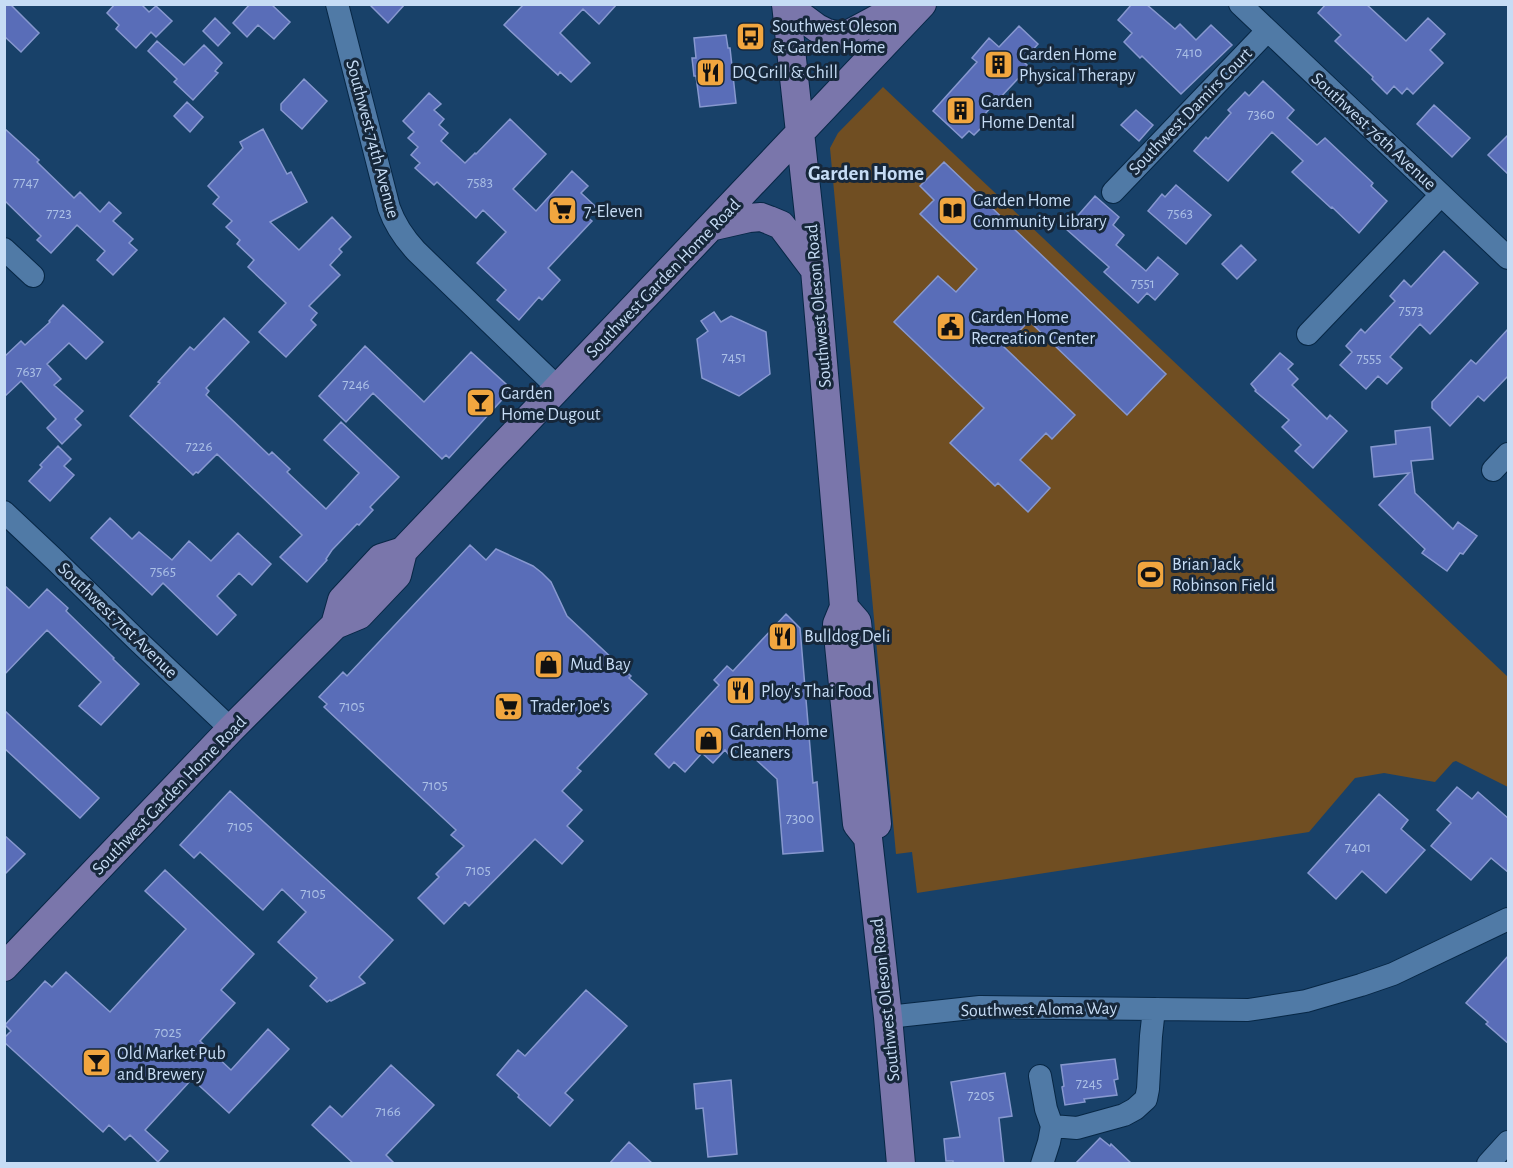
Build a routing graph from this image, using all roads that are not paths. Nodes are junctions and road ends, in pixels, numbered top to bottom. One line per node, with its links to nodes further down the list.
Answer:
1 (337, 4): 16 (street, Southwest 74th Avenue)
2 (905, 4): 5 (main road)
3 (922, 4): 7 (main road, Southwest Garden Home Road)
4 (1240, 4): 6 (street, Southwest 76th Avenue)
5 (786, 5): 7 (main road, Southwest Oleson Road)
6 (1267, 31): 8 (street, Southwest Damirs Court); 9 (street, Southwest 76th Avenue)
7 (801, 133): 10 (main road, Southwest Garden Home Road); 13 (main road, Southwest Oleson Road)
8 (1113, 192)
9 (1442, 195): 12 (street, Southwest 76th Avenue); 15 (street)
10 (714, 226): 13 (main road); 16 (main road, Southwest Garden Home Road)
11 (4, 249): 14 (street)
12 (1509, 258)
13 (815, 270): 22 (main road, Southwest Oleson Road)
14 (33, 276)
15 (1308, 334)
16 (558, 388): 18 (main road, Southwest Garden Home Road)
17 (4, 512): 18 (street, Southwest 71st Avenue)
18 (231, 729): 20 (main road, Southwest Garden Home Road)
19 (1509, 919): 21 (street, Southwest Aloma Way)
20 (4, 967)
21 (1154, 1009): 22 (street, Southwest Aloma Way); 24 (street)
22 (888, 1017): 26 (main road, Southwest Oleson Road)
23 (1040, 1076): 24 (street)
24 (1052, 1126): 27 (street)
25 (1509, 1142): 28 (street)
26 (901, 1164)
27 (1042, 1164)
28 (1488, 1164)

